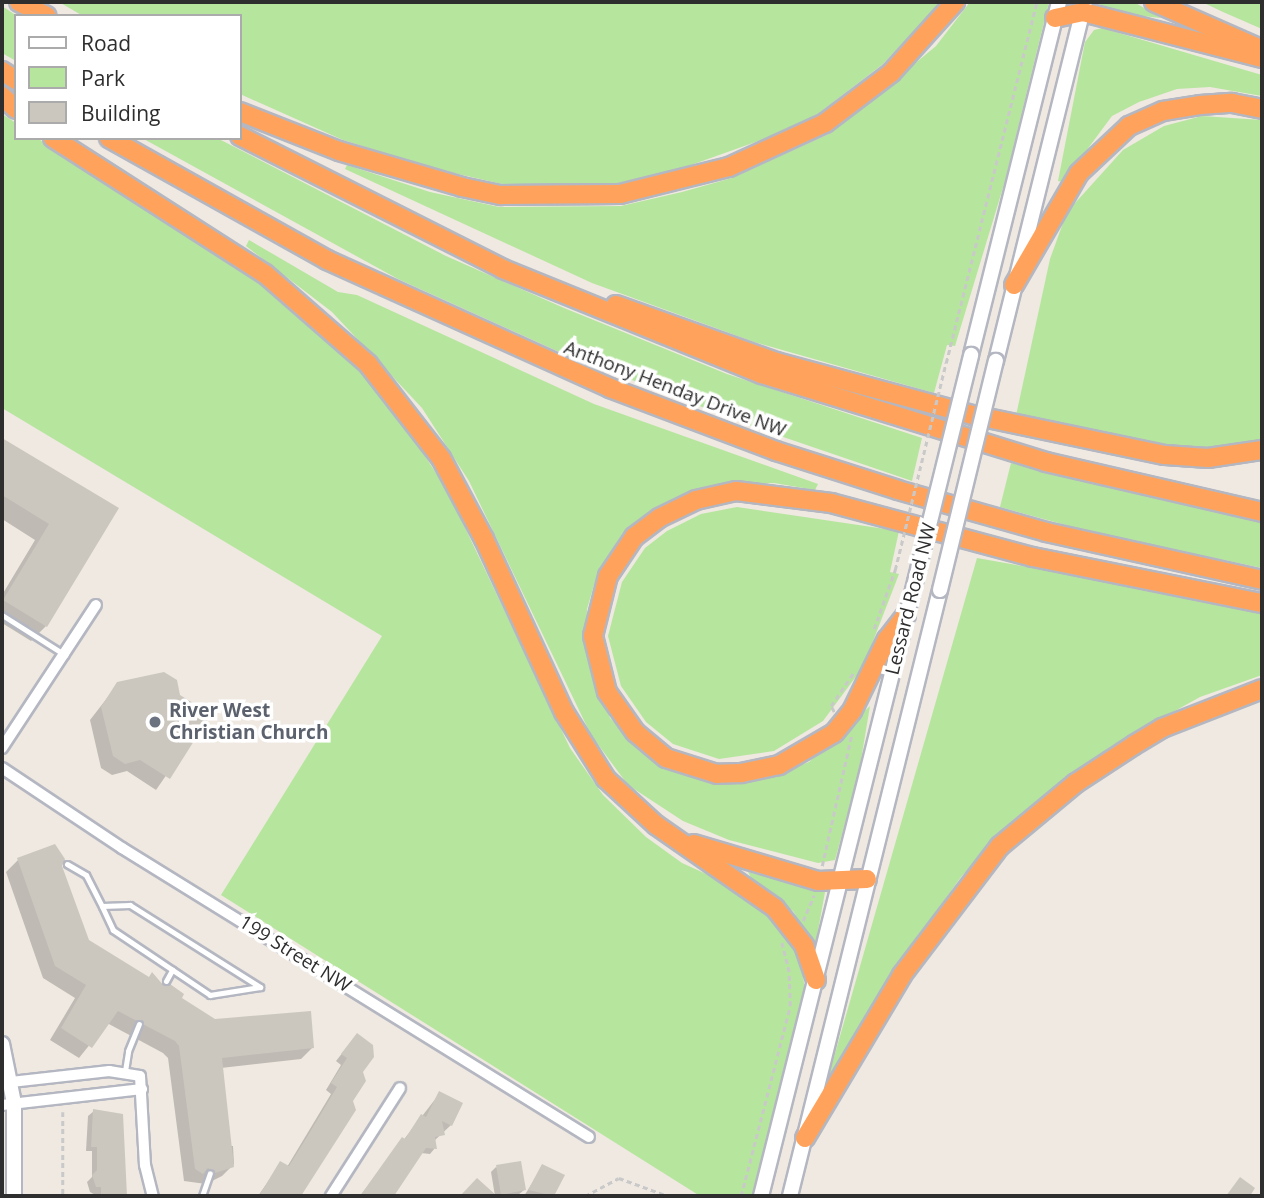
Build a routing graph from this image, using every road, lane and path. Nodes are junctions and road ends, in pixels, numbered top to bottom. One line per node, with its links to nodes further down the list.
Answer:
1 (18, 2): 7 (highway); 8 (highway)
2 (955, 2): 12 (highway)
3 (1037, 2): 25 (path, bridge)
4 (1154, 2): 9 (highway)
5 (1084, 7): 6 (highway); 10 (highway); 17 (main road, Lessard Road NW)
6 (1057, 10): 23 (main road, Lessard Road NW, bridge)
7 (36, 14)
8 (43, 14)
9 (1262, 50)
10 (1262, 58)
11 (1262, 109): 17 (highway)
12 (242, 113)
13 (242, 137): 16 (highway)
14 (56, 140): 33 (highway)
15 (113, 140): 20 (highway, Anthony Henday Drive NW)
16 (503, 269): 18 (highway); 19 (highway)
17 (1014, 285): 35 (main road, Lessard Road NW, bridge)
18 (1262, 450)
19 (1262, 512)
20 (1262, 580)
21 (1262, 603): 23 (highway)
22 (96, 605): 26 (street)
23 (906, 615): 37 (main road, Lessard Road NW)
24 (2, 616): 26 (lane)
25 (873, 633)
26 (65, 655): 31 (street)
27 (859, 663): 29 (path)
28 (1262, 689): 53 (highway)
29 (837, 716)
30 (848, 727): 36 (path)
31 (2, 748)
32 (2, 768): 52 (street, 199 Street NW)
33 (656, 825): 36 (highway); 42 (highway)
34 (67, 864): 38 (lane)
35 (867, 879): 37 (highway); 53 (main road, Lessard Road NW)
36 (818, 881): 37 (highway); 39 (path)
37 (840, 883): 42 (main road, Lessard Road NW)
38 (102, 906): 41 (lane); 41 (lane)
39 (805, 920)
40 (788, 933): 62 (path)
41 (172, 970): 43 (lane)
42 (816, 980): 63 (main road, Lessard Road NW)
43 (166, 981)
44 (139, 1024): 46 (lane)
45 (2, 1044): 47 (main road)
46 (125, 1071): 47 (street); 49 (street)
47 (6, 1082): 50 (main road)
48 (400, 1088): 59 (street)
49 (142, 1089): 50 (street); 57 (street)
50 (8, 1104): 55 (main road)
51 (63, 1112): 56 (path)
52 (589, 1137)
53 (805, 1138): 64 (main road, Lessard Road NW)
54 (210, 1173): 58 (lane)
55 (14, 1196)
56 (63, 1196)
57 (153, 1196)
58 (202, 1196)
59 (331, 1196)
60 (585, 1196): 61 (path)
61 (668, 1196)
62 (741, 1196)
63 (761, 1196)
64 (790, 1196)

